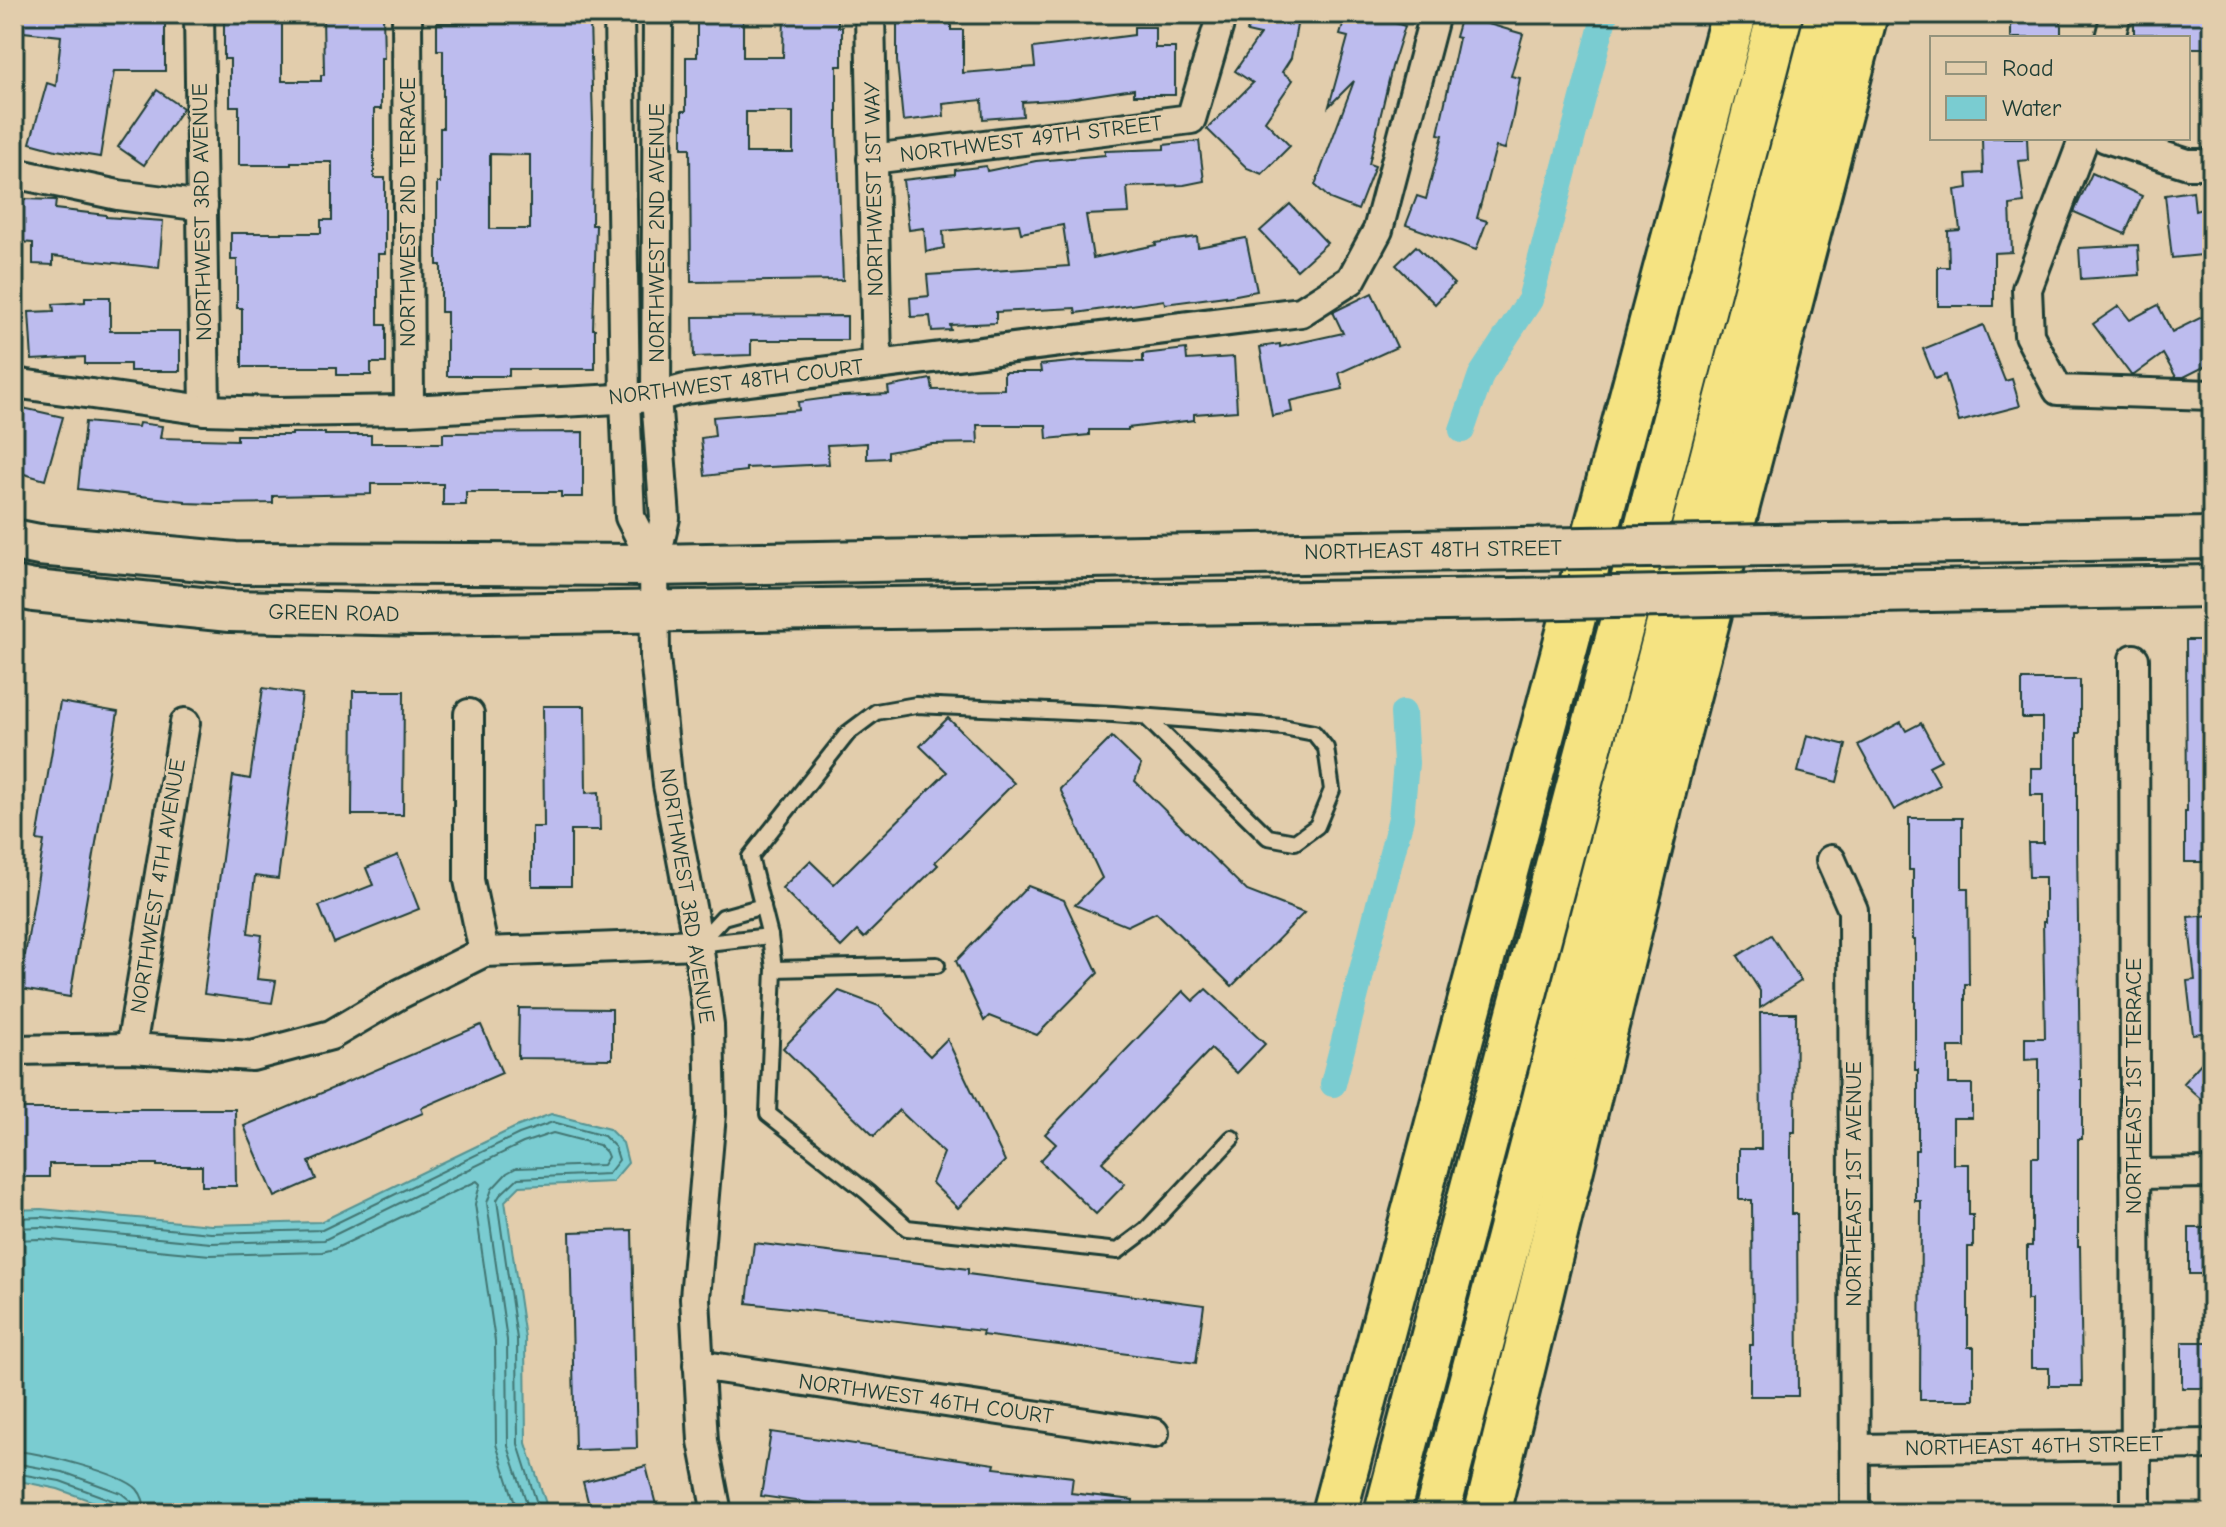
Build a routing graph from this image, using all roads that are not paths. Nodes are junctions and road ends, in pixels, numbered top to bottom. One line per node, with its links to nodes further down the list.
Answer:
1 (199, 14): 19 (street, NORTHWEST 3RD AVENUE)
2 (407, 14): 26 (street, NORTHWEST 2ND TERRACE)
3 (619, 14): 24 (street, NORTHWEST 2ND AVENUE)
4 (658, 14): 23 (street, NORTHWEST 2ND AVENUE)
5 (870, 14): 16 (street, NORTHWEST 1ST WAY)
6 (1222, 14): 16 (street, NORTHWEST 49TH STREET)
7 (1435, 14): 20 (street, NORTHWEST 48TH COURT)
8 (1734, 14): 55 (highway)
9 (1780, 14): 56 (highway)
10 (1828, 14): 57 (highway)
11 (1865, 14): 58 (highway)
12 (2116, 14): 13 (street)
13 (2110, 36)
14 (2083, 140): 22 (street)
15 (2112, 140): 17 (street)
16 (872, 159): 20 (street, NORTHWEST 1ST WAY)
17 (2212, 164)
18 (14, 173): 19 (street)
19 (203, 206): 25 (street, NORTHWEST 3RD AVENUE)
20 (877, 364): 23 (street, NORTHWEST 48TH COURT)
21 (14, 383): 25 (street, NORTHWEST 48TH COURT)
22 (2212, 395)
23 (656, 397): 24 (street, NORTHWEST 48TH COURT); 29 (street, NORTHWEST 2ND AVENUE)
24 (625, 399): 26 (street, NORTHWEST 48TH COURT); 29 (street, NORTHWEST 2ND AVENUE)
25 (205, 410): 26 (street, NORTHWEST 48TH COURT)
26 (409, 410)
27 (2212, 538): 29 (main road, NORTHEAST 48TH STREET, bridge)
28 (14, 540): 29 (main road)
29 (654, 565): 32 (street, NORTHWEST 3RD AVENUE)
30 (2212, 586): 32 (main road, bridge)
31 (14, 587): 32 (main road, GREEN ROAD)
32 (655, 611): 40 (street, NORTHWEST 3RD AVENUE)
33 (2134, 659): 48 (street, NORTHEAST 1ST TERRACE)
34 (469, 714): 41 (street)
35 (1147, 718): 35 (lane); 38 (lane)
36 (185, 723): 44 (street, NORTHWEST 4TH AVENUE)
37 (1831, 860): 53 (street, NORTHEAST 1ST AVENUE)
38 (763, 906): 39 (lane); 40 (lane)
39 (770, 936): 40 (lane); 43 (lane)
40 (698, 944): 41 (street); 49 (street, NORTHWEST 3RD AVENUE)
41 (484, 952): 44 (street)
42 (937, 965): 43 (lane)
43 (774, 969): 46 (lane)
44 (131, 1048): 45 (street)
45 (14, 1050)
46 (1232, 1138)
47 (2212, 1173): 48 (street)
48 (2135, 1174): 52 (street, NORTHEAST 1ST TERRACE)
49 (698, 1365): 50 (street, NORTHWEST 46TH COURT); 54 (street, NORTHWEST 3RD AVENUE)
50 (1154, 1433)
51 (2212, 1444): 52 (street, NORTHEAST 46TH STREET)
52 (2135, 1445): 53 (street, NORTHEAST 46TH STREET); 60 (street, NORTHEAST 1ST TERRACE)
53 (1855, 1449): 59 (street, NORTHEAST 1ST AVENUE)
54 (717, 1513)
55 (1334, 1513)
56 (1387, 1513)
57 (1437, 1513)
58 (1487, 1513)
59 (1855, 1513)
60 (2136, 1513)

